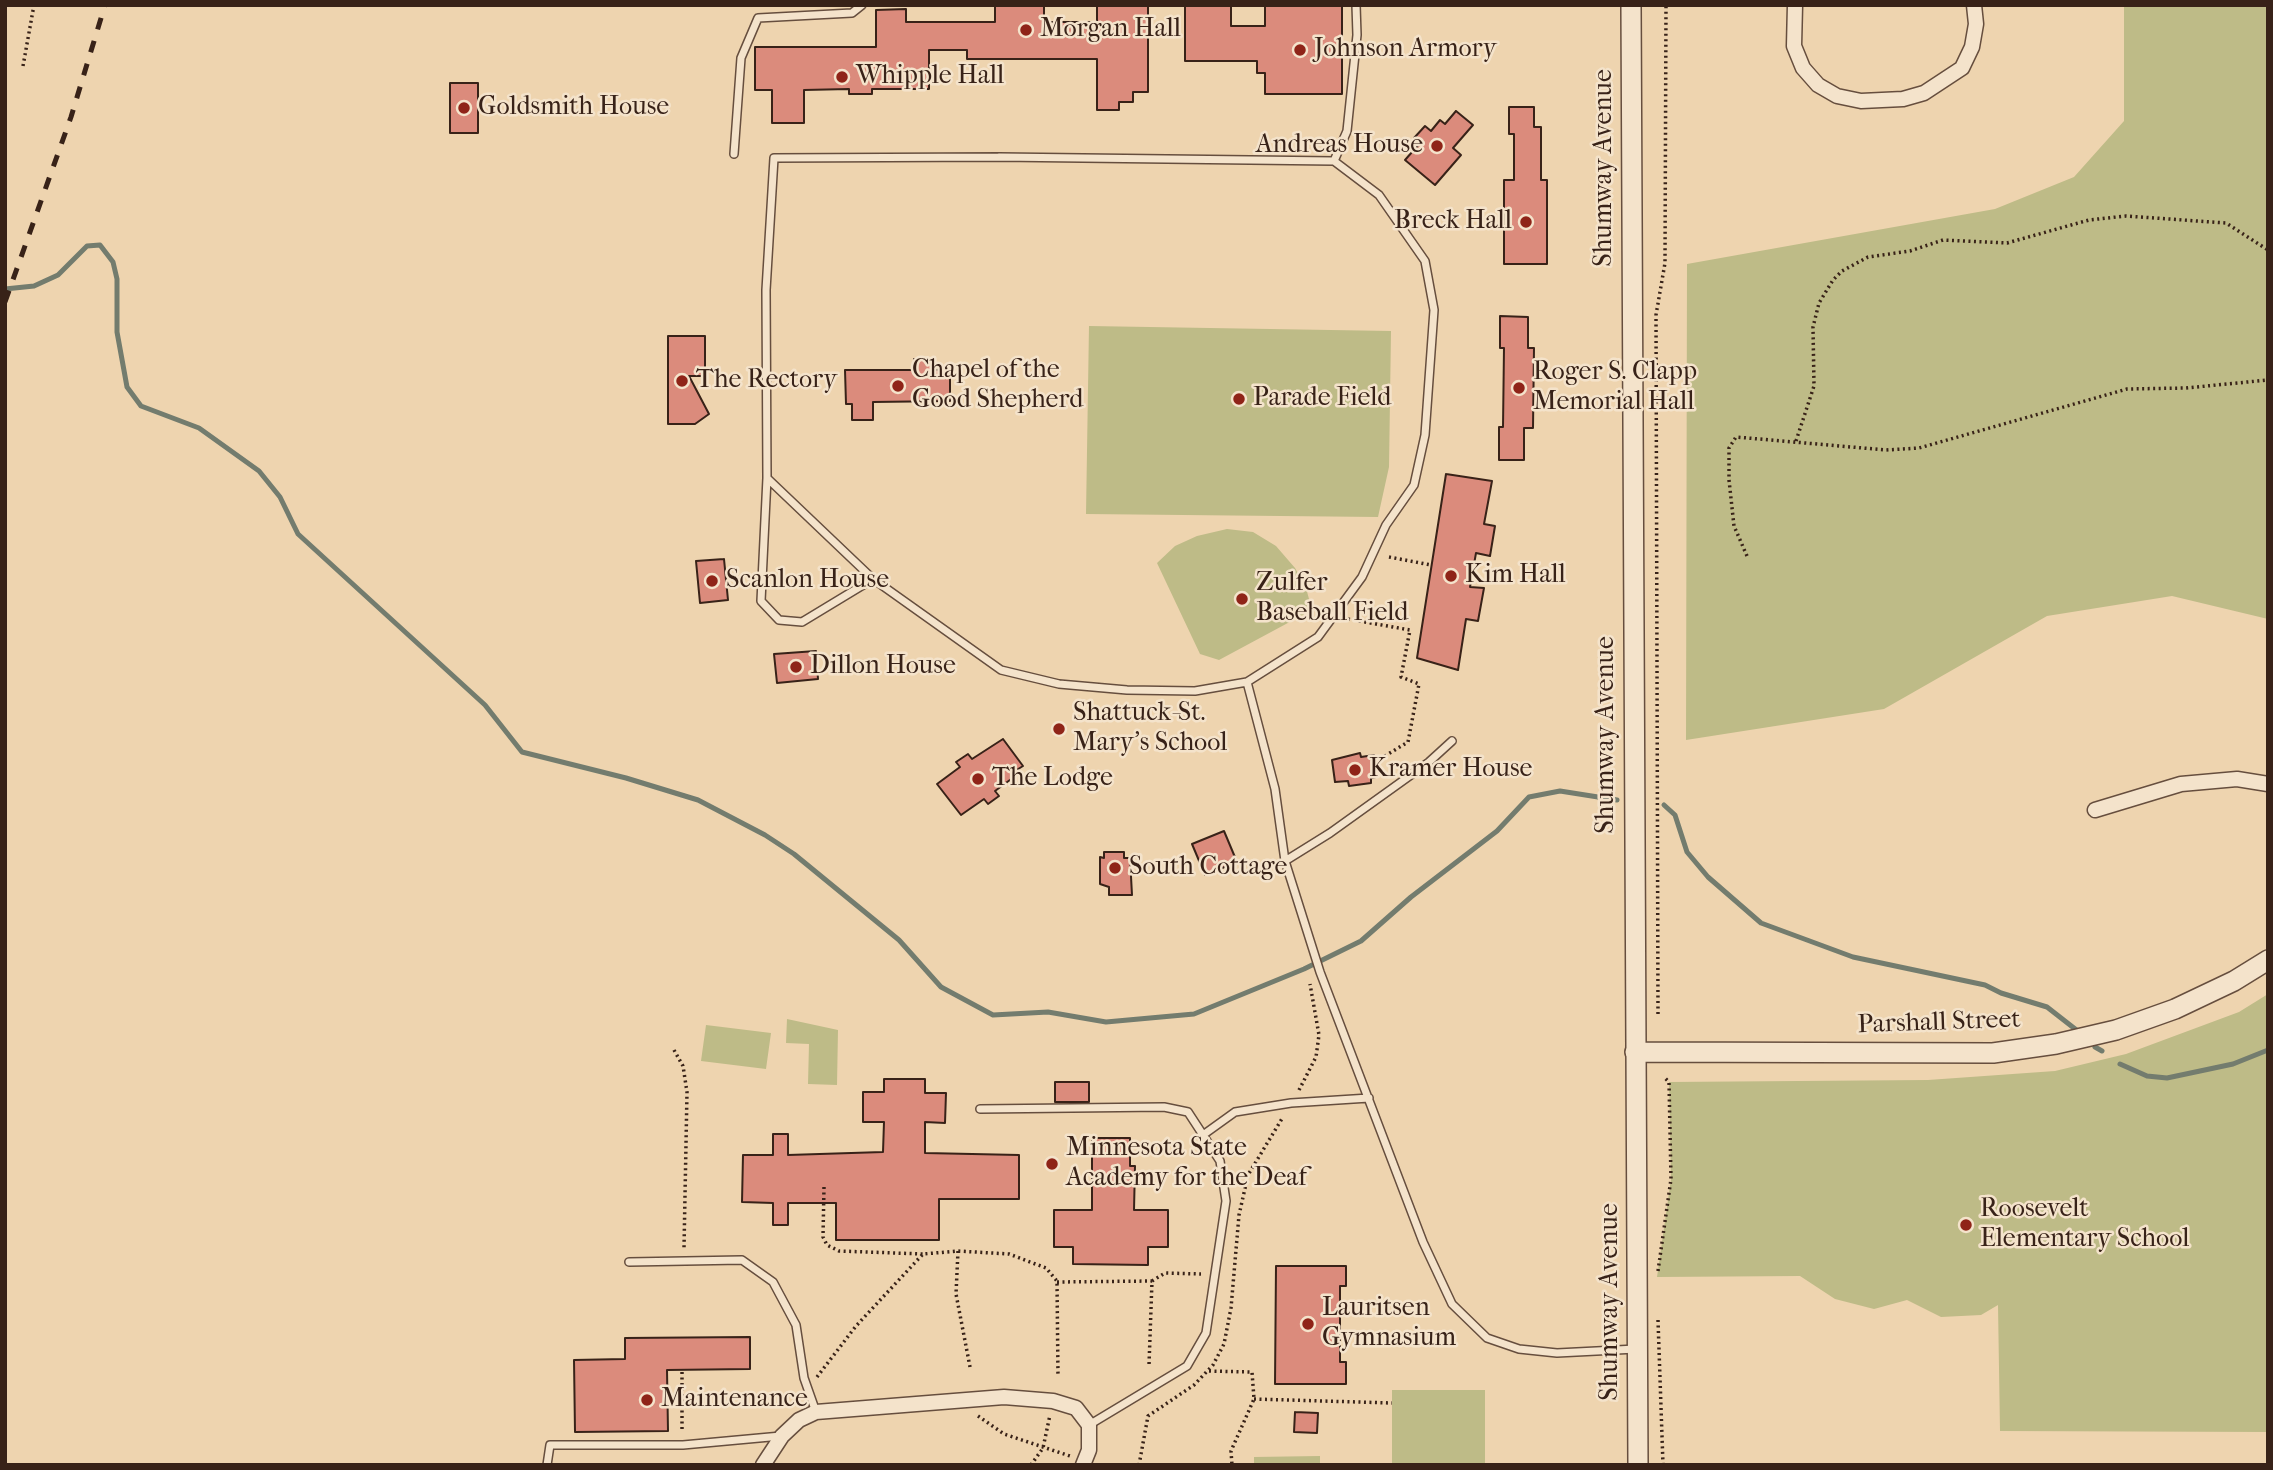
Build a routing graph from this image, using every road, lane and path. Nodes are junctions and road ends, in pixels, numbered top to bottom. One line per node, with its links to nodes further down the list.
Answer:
1 (34, 5): 8 (path)
2 (862, 5): 9 (lane)
3 (1356, 5): 10 (lane)
4 (1631, 5): 30 (street, Shumway Avenue)
5 (1666, 5): 28 (path)
6 (1795, 5): 7 (street)
7 (1974, 5)
8 (23, 66)
9 (734, 154)
10 (1334, 161): 14 (lane); 20 (lane)
11 (2268, 250): 13 (path)
12 (2268, 380): 13 (path)
13 (1796, 441): 15 (path)
14 (767, 478): 18 (lane); 18 (lane)
15 (1747, 556)
16 (1389, 557): 17 (path)
17 (1431, 565)
18 (873, 579): 20 (lane)
19 (1348, 619): 22 (path)
20 (1247, 682): 25 (lane)
21 (1452, 741): 25 (lane)
22 (1375, 762)
23 (2268, 784): 24 (street)
24 (2095, 810)
25 (1285, 860): 32 (lane)
26 (2268, 960): 30 (street, Parshall Street)
27 (1310, 975): 33 (path)
28 (1658, 1014)
29 (674, 1050): 39 (path)
30 (1635, 1052): 47 (street, Shumway Avenue)
31 (1664, 1077): 43 (path)
32 (1368, 1098): 33 (lane); 47 (lane)
33 (1291, 1103): 35 (lane); 42 (path)
34 (980, 1109): 35 (lane)
35 (1203, 1135): 41 (lane)
36 (824, 1187): 38 (path)
37 (958, 1251): 38 (path); 45 (path); 49 (path)
38 (923, 1254): 52 (path)
39 (684, 1259): 40 (lane); 58 (lane)
40 (629, 1262)
41 (1216, 1274): 42 (path); 44 (path); 59 (lane)
42 (1235, 1274): 50 (path)
43 (1657, 1277)
44 (1152, 1281): 45 (path); 48 (path)
45 (1057, 1282): 53 (path)
46 (1658, 1317): 70 (path)
47 (1637, 1349): 69 (street, Shumway Avenue)
48 (1149, 1365)
49 (970, 1367)
50 (1207, 1371): 55 (path); 67 (path)
51 (682, 1372): 60 (path)
52 (817, 1377)
53 (1058, 1377)
54 (974, 1399): 56 (street); 58 (street); 62 (path)
55 (1254, 1399): 57 (path); 68 (path)
56 (1053, 1401): 59 (street); 62 (path)
57 (1392, 1403)
58 (816, 1412): 61 (street)
59 (1089, 1425): 63 (street)
60 (682, 1434)
61 (782, 1436): 64 (lane); 65 (street)
62 (1043, 1448): 63 (path); 66 (path)
63 (1084, 1462)
64 (547, 1465)
65 (763, 1465)
66 (1031, 1465)
67 (1139, 1465)
68 (1232, 1465)
69 (1638, 1465)
70 (1663, 1465)

